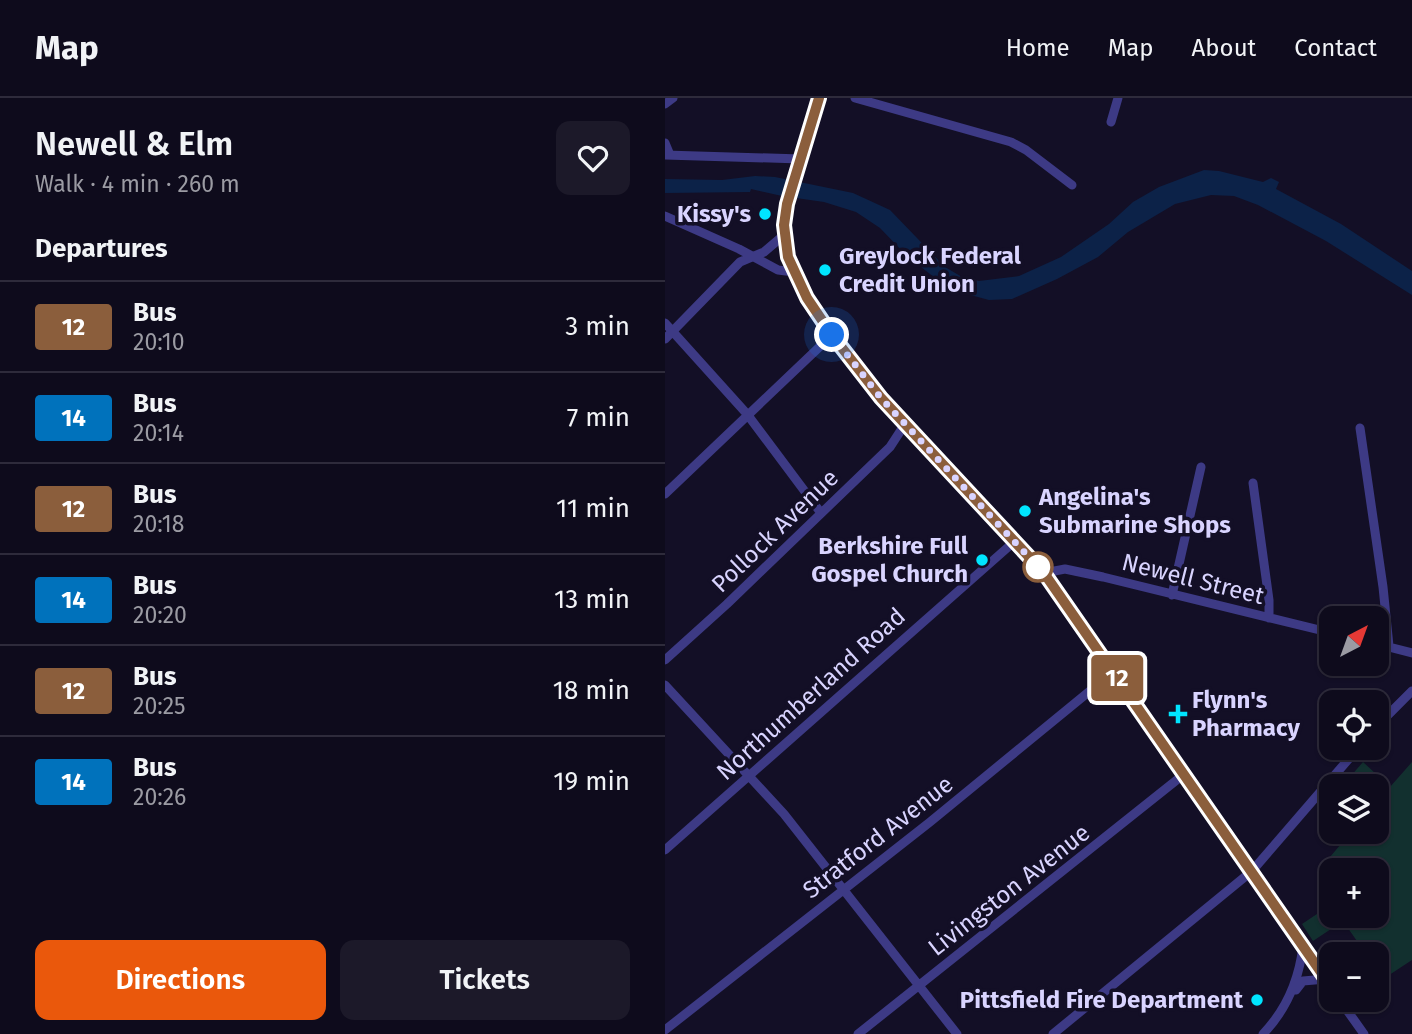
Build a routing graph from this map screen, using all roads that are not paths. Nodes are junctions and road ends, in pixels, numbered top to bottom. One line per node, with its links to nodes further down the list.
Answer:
1 (673, 98): 5 (street)
2 (820, 98): 9 (street)
3 (855, 98): 10 (street)
4 (1118, 98): 6 (street)
5 (665, 104)
6 (1111, 122)
7 (665, 143): 8 (street)
8 (668, 155): 9 (street)
9 (801, 159): 12 (street)
10 (1072, 185)
11 (665, 216): 13 (street)
12 (784, 235): 13 (street); 14 (street)
13 (753, 256): 14 (street); 16 (street)
14 (794, 272): 17 (street)
15 (665, 323): 16 (street)
16 (673, 331): 18 (street); 19 (street)
17 (832, 335): 19 (street); 20 (street)
18 (665, 339)
19 (747, 414): 24 (street); 25 (street)
20 (905, 424): 25 (street, Pollock Avenue); 26 (street)
21 (1360, 428): 29 (street)
22 (1201, 467): 28 (street)
23 (1253, 483): 30 (street)
24 (665, 494)
25 (821, 513): 34 (street, Pollock Avenue)
26 (1016, 541): 27 (street); 40 (street, Northumberland Road)
27 (1044, 573): 28 (street, Newell Street); 35 (street)
28 (1172, 595): 30 (street, Newell Street)
29 (1385, 606)
30 (1269, 618): 31 (street, Newell Street)
31 (1319, 630)
32 (1389, 646): 33 (street)
33 (1412, 653)
34 (665, 660)
35 (1113, 673): 41 (street); 44 (street, Stratford Avenue)
36 (665, 685): 40 (street)
37 (1412, 691): 38 (street)
38 (1389, 714)
39 (1348, 760): 43 (street)
40 (749, 775): 42 (street, Northumberland Road); 44 (street)
41 (1184, 775): 43 (street); 48 (street, Livingston Avenue)
42 (665, 850)
43 (1252, 872): 45 (street); 54 (street)
44 (842, 889): 48 (street); 51 (street, Stratford Avenue)
45 (1303, 946): 46 (street); 49 (street)
46 (1319, 970)
47 (1319, 980): 49 (street)
48 (919, 986): 52 (street, Livingston Avenue); 53 (street)
49 (1290, 996): 55 (street)
50 (1348, 1012): 56 (street)
51 (665, 1030)
52 (858, 1034)
53 (957, 1034)
54 (1053, 1034)
55 (1262, 1034)
56 (1364, 1034)

